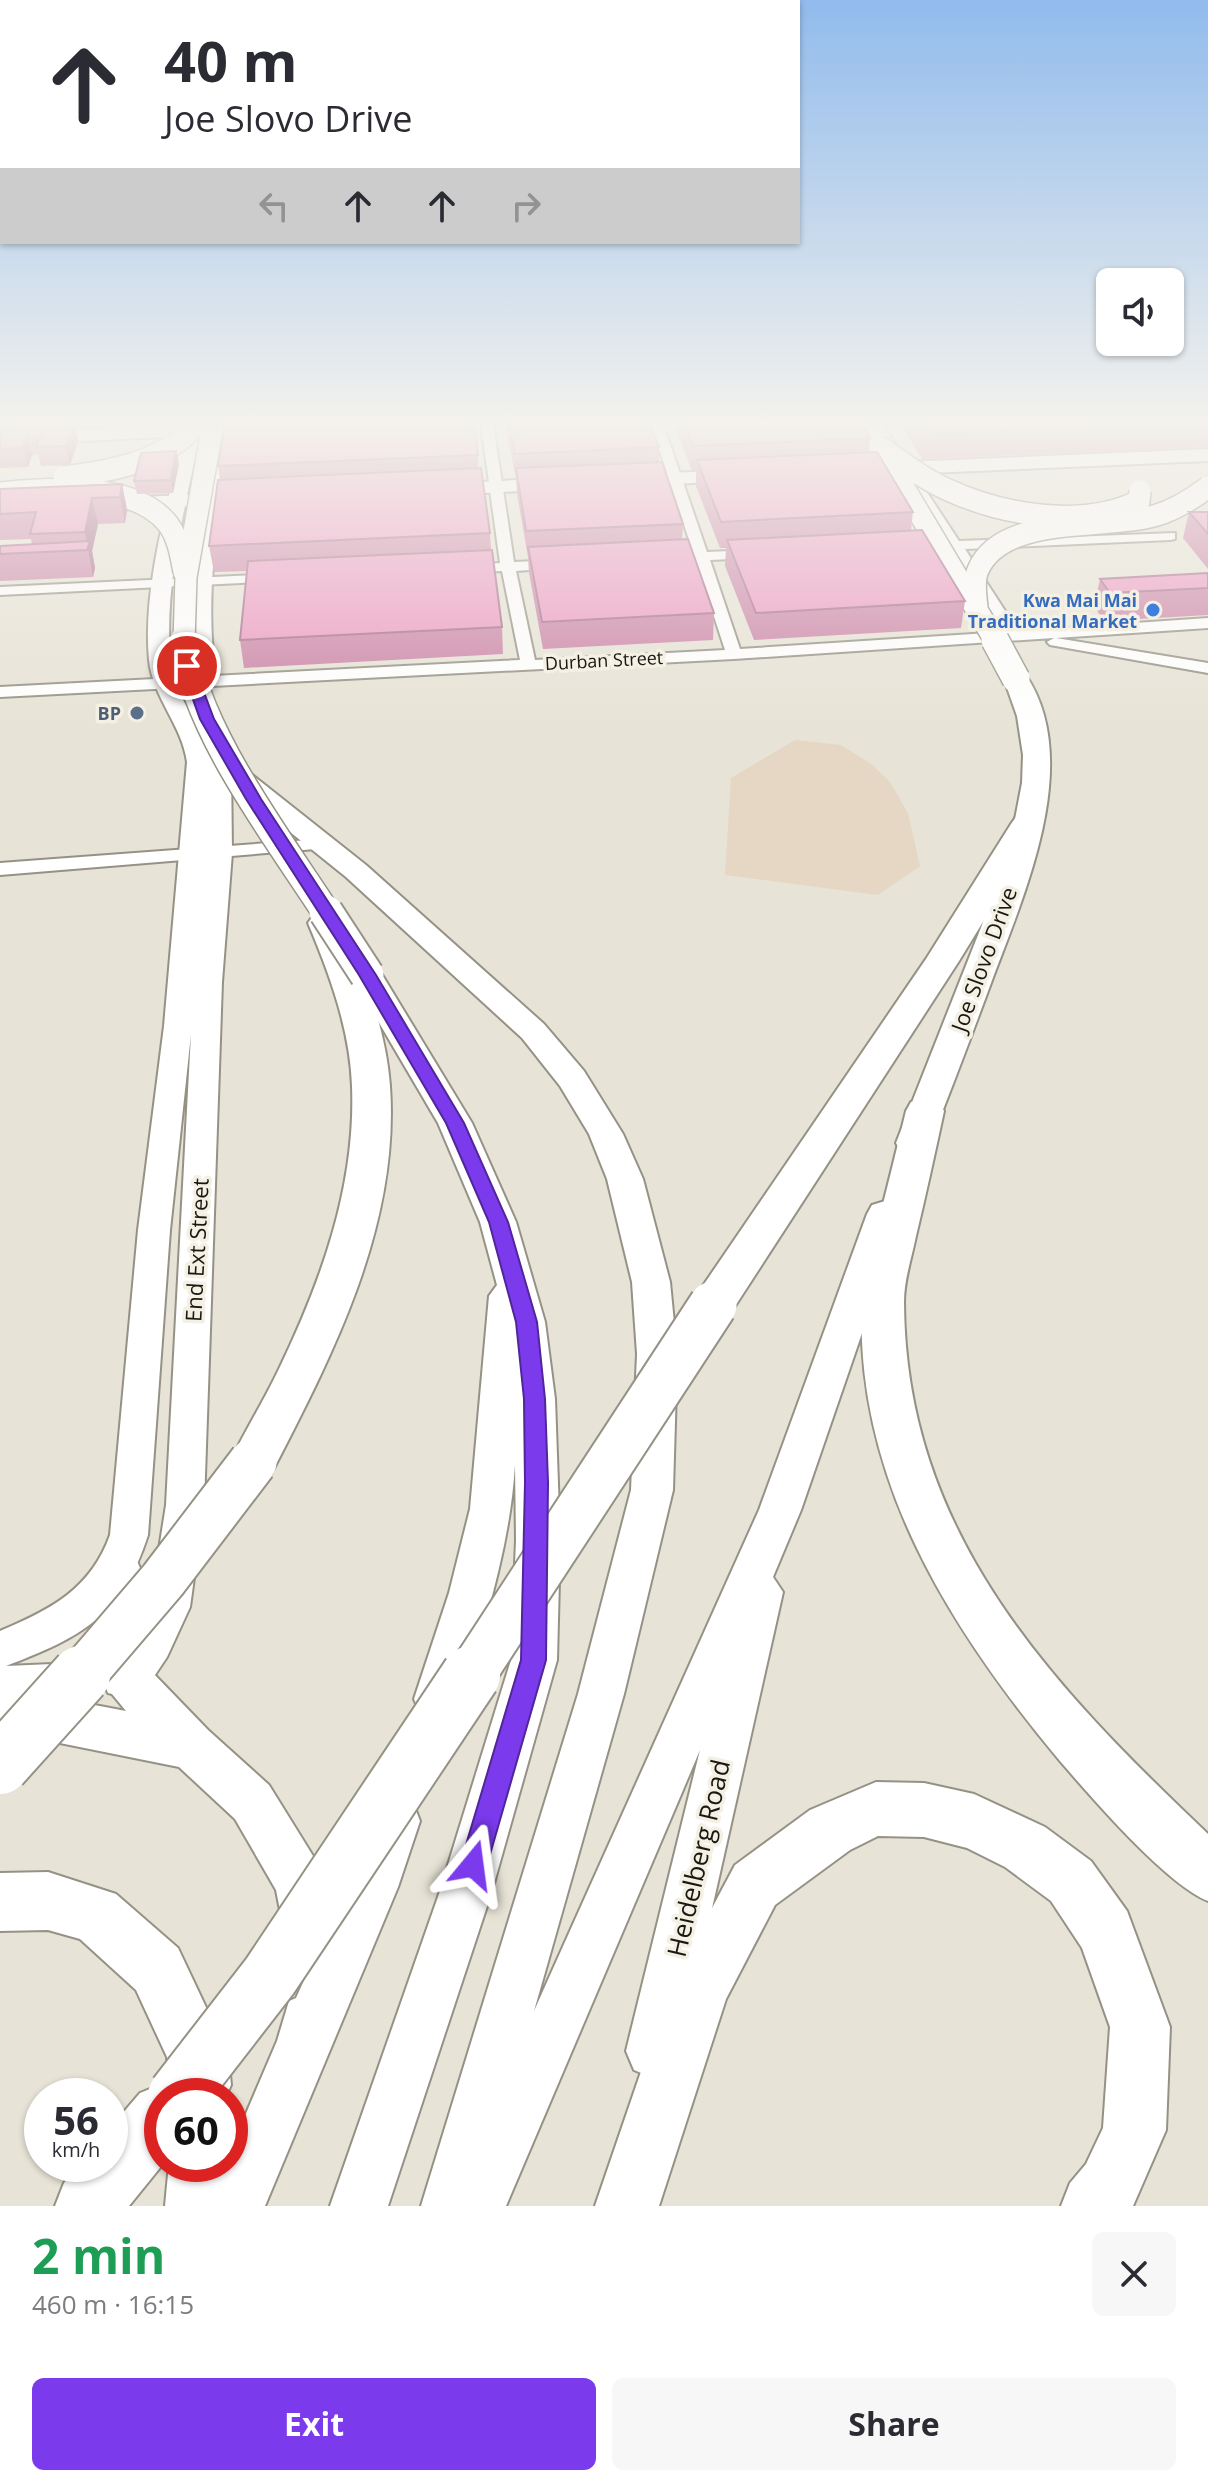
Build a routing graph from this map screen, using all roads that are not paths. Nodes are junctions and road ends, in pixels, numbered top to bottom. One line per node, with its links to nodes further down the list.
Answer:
1 (169, 527): 20 (main road, bridge)
2 (181, 527): 20 (street)
3 (194, 527): 20 (main road, bridge)
4 (204, 527): 20 (street)
5 (503, 527): 17 (street)
6 (691, 527): 14 (street)
7 (931, 527): 22 (main road, Joe Slovo Drive, bridge)
8 (942, 527): 11 (street)
9 (1064, 527): 22 (main road, bridge)
10 (1170, 536): 11 (street)
11 (953, 545): 12 (street); 24 (street)
12 (906, 547)
13 (764, 553): 14 (street)
14 (701, 556): 15 (street); 25 (street)
15 (642, 559)
16 (567, 564): 17 (street)
17 (508, 567): 18 (street); 27 (street)
18 (446, 570)
19 (293, 577): 20 (street)
20 (184, 583): 21 (street); 29 (street, End Ext Street); 30 (street); 35 (main road, bridge)
21 (0, 591)
22 (977, 607): 33 (main road, Joe Slovo Drive, bridge)
23 (1208, 624): 24 (street, Durban Street); 26 (street, Durban Street)
24 (1014, 636): 25 (street, Durban Street); 26 (street)
25 (734, 654): 27 (street, Durban Street)
26 (1127, 654): 28 (street)
27 (528, 663): 29 (street, Durban Street)
28 (1208, 668)
29 (205, 682): 30 (street, Durban Street); 32 (street, End Ext Street)
30 (164, 684): 31 (street, Durban Street); 34 (street, End Ext Street)
31 (0, 692)
32 (219, 762): 34 (street, End Ext Street); 35 (main road)
33 (1027, 824): 38 (main road, Joe Slovo Drive); 51 (highway, bridge)
34 (206, 857): 35 (street); 36 (street); 41 (street, End Ext Street); 43 (street, End Ext Street)
35 (321, 859): 37 (highway, bridge); 59 (main road)
36 (0, 869)
37 (362, 993): 39 (main road); 47 (highway, bridge)
38 (925, 1111): 40 (main road, Joe Slovo Drive); 48 (highway)
39 (510, 1265): 50 (main road); 58 (main road)
40 (780, 1510): 60 (main road); 61 (main road, Heidelberg Road)
41 (118, 1568): 42 (street, End Ext Street); 43 (main road)
42 (0, 1650)
43 (128, 1679): 44 (street); 46 (main road)
44 (0, 1686)
45 (0, 1709): 46 (main road)
46 (191, 1746): 50 (main road)
47 (0, 1765)
48 (1208, 1873)
49 (0, 1902): 52 (highway)
50 (304, 2042): 57 (main road)
51 (191, 2078)
52 (199, 2078)
53 (144, 2137): 55 (highway)
54 (199, 2182): 56 (highway)
55 (87, 2206)
56 (197, 2206)
57 (236, 2206)
58 (359, 2206)
59 (450, 2206)
60 (477, 2206)
61 (617, 2206)
62 (627, 2206): 63 (highway)
63 (1093, 2206)

